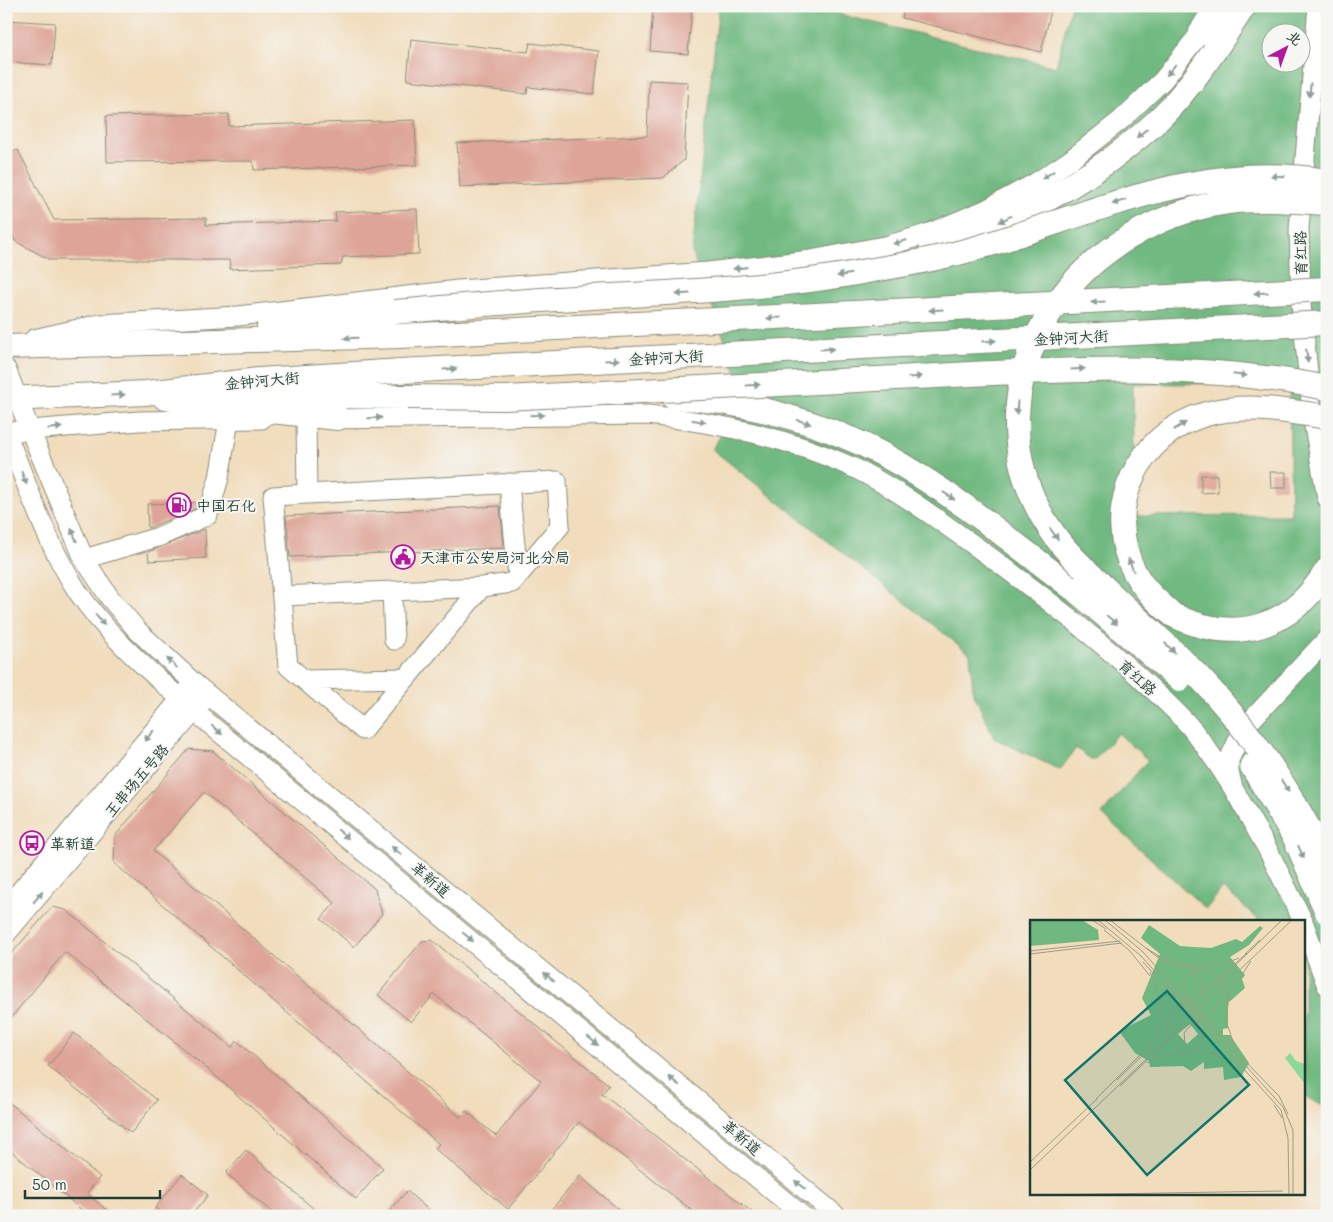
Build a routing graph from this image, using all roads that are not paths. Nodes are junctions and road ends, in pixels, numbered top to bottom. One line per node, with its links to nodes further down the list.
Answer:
1 (1218, 6): 4 (main road)
2 (1244, 6): 7 (main road, one-way to 7, bridge)
3 (1318, 6): 25 (street, 育红路, one-way to 25)
4 (1201, 32): 11 (street, one-way to 11)
5 (1327, 181): 7 (main road, one-way to 7, bridge)
6 (1327, 204): 44 (main road, one-way to 44, bridge)
7 (873, 270): 10 (main road, one-way to 10, bridge)
8 (1327, 289): 10 (main road, one-way to 10, bridge)
9 (1327, 323): 14 (main road, 金钟河大街, one-way to 9, bridge)
10 (113, 344): 11 (main road)
11 (6, 347)
12 (6, 369): 16 (street, 革新道)
13 (1327, 388): 15 (main road, one-way to 13, bridge)
14 (146, 393): 15 (main road, bridge); 16 (main road, 金钟河大街, one-way to 14); 18 (main road)
15 (601, 393): 46 (main road, one-way to 46, bridge)
16 (12, 399): 21 (street, 革新道)
17 (1327, 417): 27 (main road, one-way to 17, bridge)
18 (338, 418): 19 (street); 41 (street, 育红路, one-way to 41)
19 (306, 419): 20 (street); 24 (street)
20 (229, 420): 21 (street, one-way to 20); 26 (street)
21 (30, 430): 22 (street); 26 (street, 革新道, one-way to 21)
22 (6, 432): 39 (street, 革新道, one-way to 39)
23 (509, 483): 24 (street); 28 (street); 28 (street)
24 (307, 494): 31 (street)
25 (1327, 498)
26 (84, 559): 37 (street, 革新道, one-way to 26)
27 (1327, 570)
28 (518, 576): 29 (street)
29 (482, 587): 30 (street); 35 (street)
30 (392, 591): 31 (street); 33 (street)
31 (282, 596): 36 (street)
32 (1327, 639): 42 (street, 育红路)
33 (394, 640)
34 (1327, 654): 42 (street, 育红路)
35 (406, 678): 36 (street); 36 (street)
36 (304, 680)
37 (194, 683): 38 (street, 革新道); 39 (street, 王串场五号路)
38 (209, 695): 40 (street, 王串场五号路); 52 (street, 革新道, one-way to 38)
39 (180, 699): 40 (street, 革新道); 45 (street, 王串场五号路, one-way to 45)
40 (194, 712): 49 (street, 王串场五号路, one-way to 40); 51 (street, 革新道, one-way to 51)
41 (1195, 733): 42 (street, 育红路); 43 (street, 育红路)
42 (1238, 739): 43 (street, 育红路)
43 (1233, 788): 47 (street, 育红路)
44 (1327, 864)
45 (6, 908)
46 (1327, 912)
47 (1303, 920)
48 (1306, 928): 50 (street, 育红路)
49 (6, 934)
50 (1327, 986)
51 (803, 1216)
52 (837, 1216)

